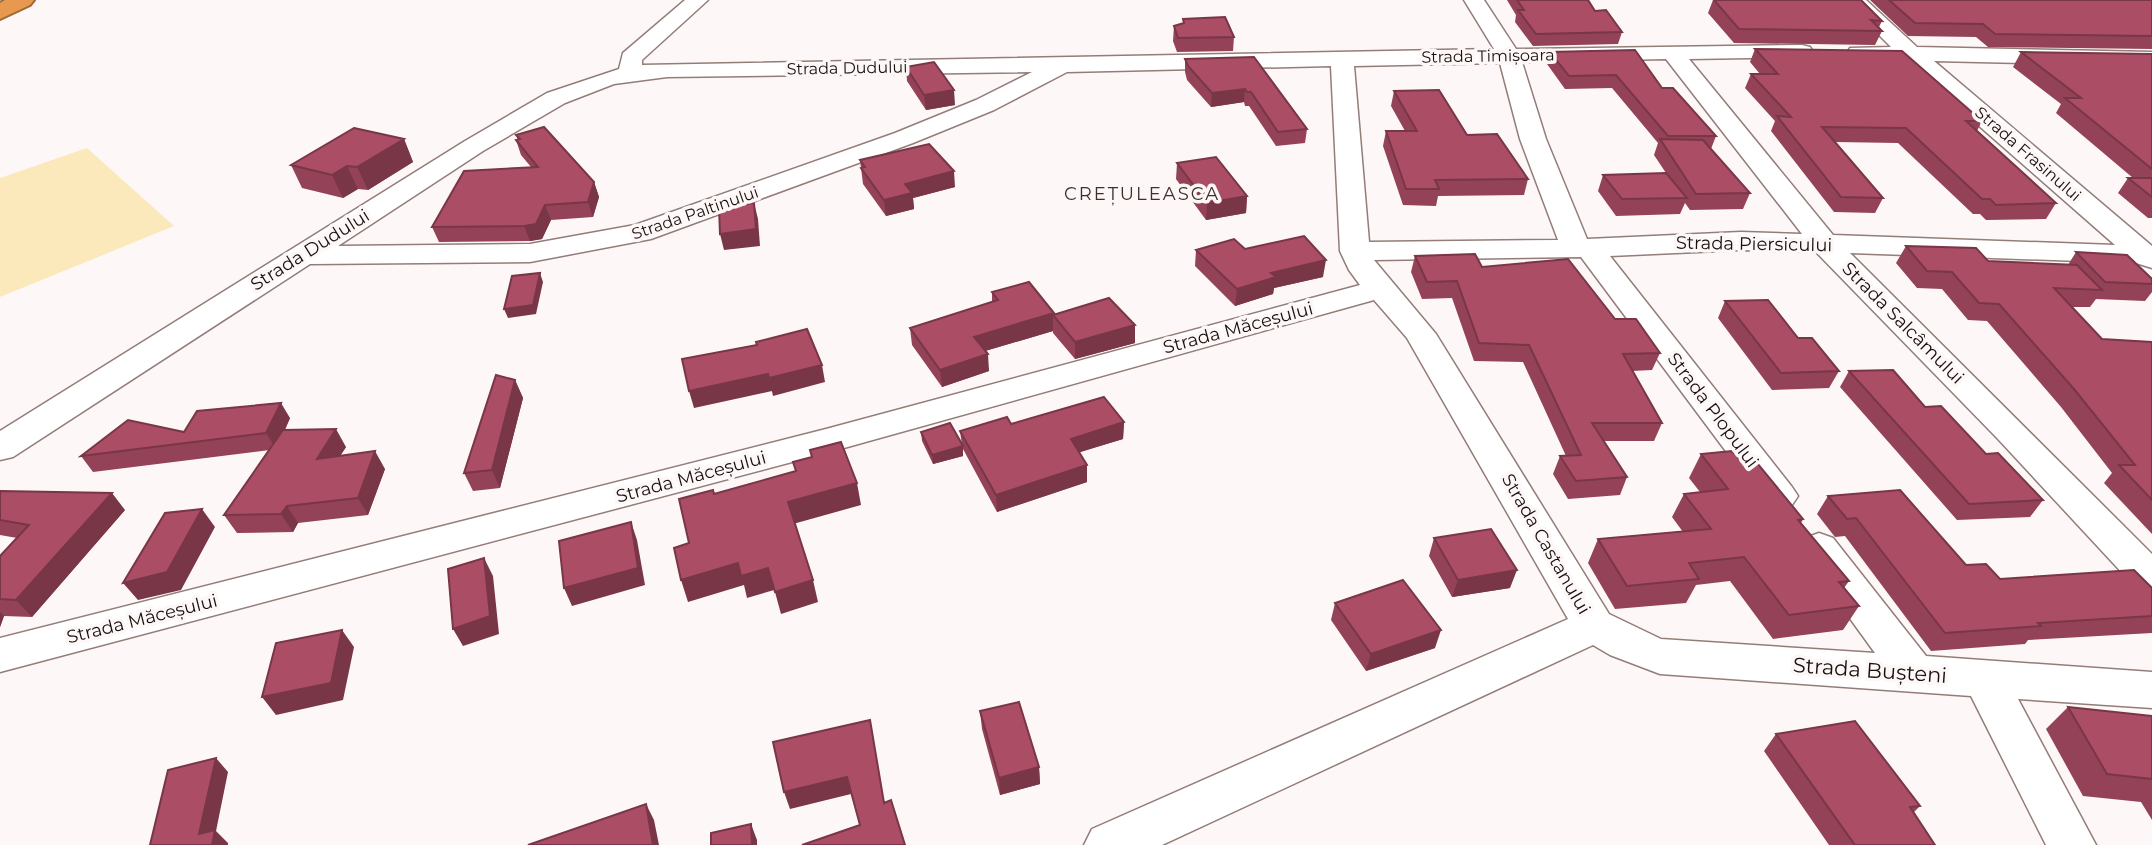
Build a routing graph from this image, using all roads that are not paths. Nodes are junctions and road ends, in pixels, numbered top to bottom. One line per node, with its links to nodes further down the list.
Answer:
1 (22, 0): 5 (highway)
2 (698, 0): 12 (street)
3 (1474, 0): 8 (street, Strada Plopului)
4 (1854, 0): 7 (street)
5 (0, 12)
6 (1672, 52): 7 (street, Strada Timișoara); 8 (street, Strada Timișoara); 13 (street, Strada Salcâmului)
7 (1910, 53): 10 (street, Strada Timișoara); 17 (street, Strada Frasinului)
8 (1508, 55): 9 (street, Strada Timișoara); 14 (street, Strada Plopului)
9 (1342, 59): 11 (street, Strada Timișoara); 15 (street, Strada Castanului)
10 (2152, 59)
11 (1065, 65): 12 (street, Strada Dudului); 16 (street, Strada Paltinului)
12 (630, 73): 16 (street, Strada Dudului)
13 (1825, 245): 14 (street, Strada Piersicului); 17 (street, Strada Piersicului); 20 (street, Strada Salcâmului)
14 (1583, 248): 15 (street, Strada Piersicului); 23 (street, Strada Plopului)
15 (1355, 251): 18 (street, Strada Castanului)
16 (302, 255): 19 (street, Strada Dudului)
17 (2150, 257)
18 (1379, 289): 21 (street, Strada Castanului); 22 (street, Strada Măceșului)
19 (0, 448)
20 (2152, 579)
21 (1594, 626): 23 (street, Strada Bușteni); 26 (street, Strada Castanului)
22 (0, 655)
23 (1914, 673): 24 (street, Strada Bușteni)
24 (1984, 677): 25 (street, Strada Bușteni); 27 (street)
25 (2152, 690)
26 (1109, 845)
27 (2071, 845)

